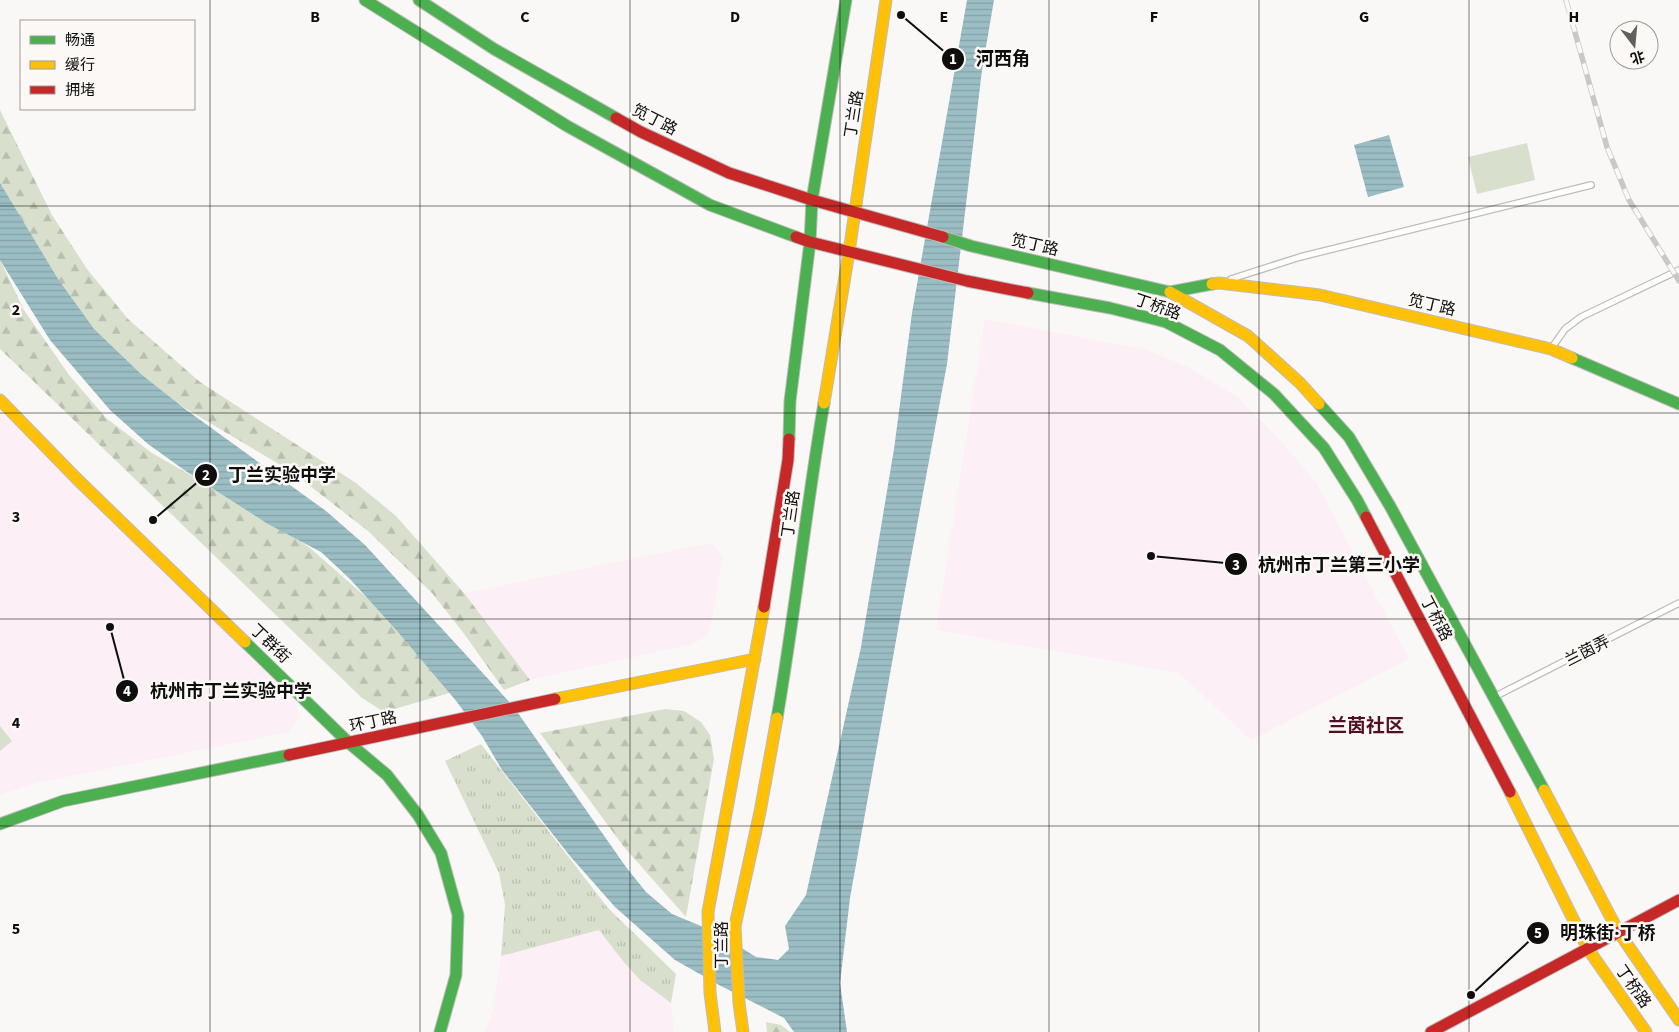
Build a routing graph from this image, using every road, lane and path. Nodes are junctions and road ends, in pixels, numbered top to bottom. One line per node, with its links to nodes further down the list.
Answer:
1 (365, 0): 8 (main road)
2 (420, 0): 6 (main road, 笕丁路)
3 (846, 0): 6 (main road, 丁兰路)
4 (886, 0): 7 (main road, 丁兰路)
5 (1591, 184): 11 (lane)
6 (812, 200): 7 (main road, 笕丁路); 8 (main road, 丁兰路)
7 (854, 213): 9 (main road, 丁兰路); 12 (main road, 笕丁路)
8 (810, 242): 9 (main road); 17 (main road, 丁兰路)
9 (849, 252): 23 (main road, 丁桥路); 27 (main road, 丁兰路)
10 (1679, 270): 13 (lane)
11 (1219, 283): 12 (main road, 笕丁路); 13 (main road, 笕丁路)
12 (1170, 292): 18 (main road, 丁桥路)
13 (1551, 348): 15 (main road, 笕丁路)
14 (0, 400): 19 (main road, 丁群街)
15 (1679, 404)
16 (1679, 603): 18 (lane, 兰茵弄)
17 (755, 659): 19 (main road, 环丁路); 26 (main road, 丁兰路)
18 (1494, 698): 22 (main road, 丁桥路)
19 (349, 743): 20 (main road, 环丁路); 25 (main road, 丁群街)
20 (0, 824)
21 (1679, 900): 22 (main road)
22 (1618, 931): 23 (main road); 24 (main road, 丁桥路)
23 (1588, 949): 28 (main road); 29 (main road, 丁桥路)
24 (1679, 1020)
25 (440, 1032)
26 (715, 1032)
27 (743, 1032)
28 (1431, 1032)
29 (1646, 1032)

